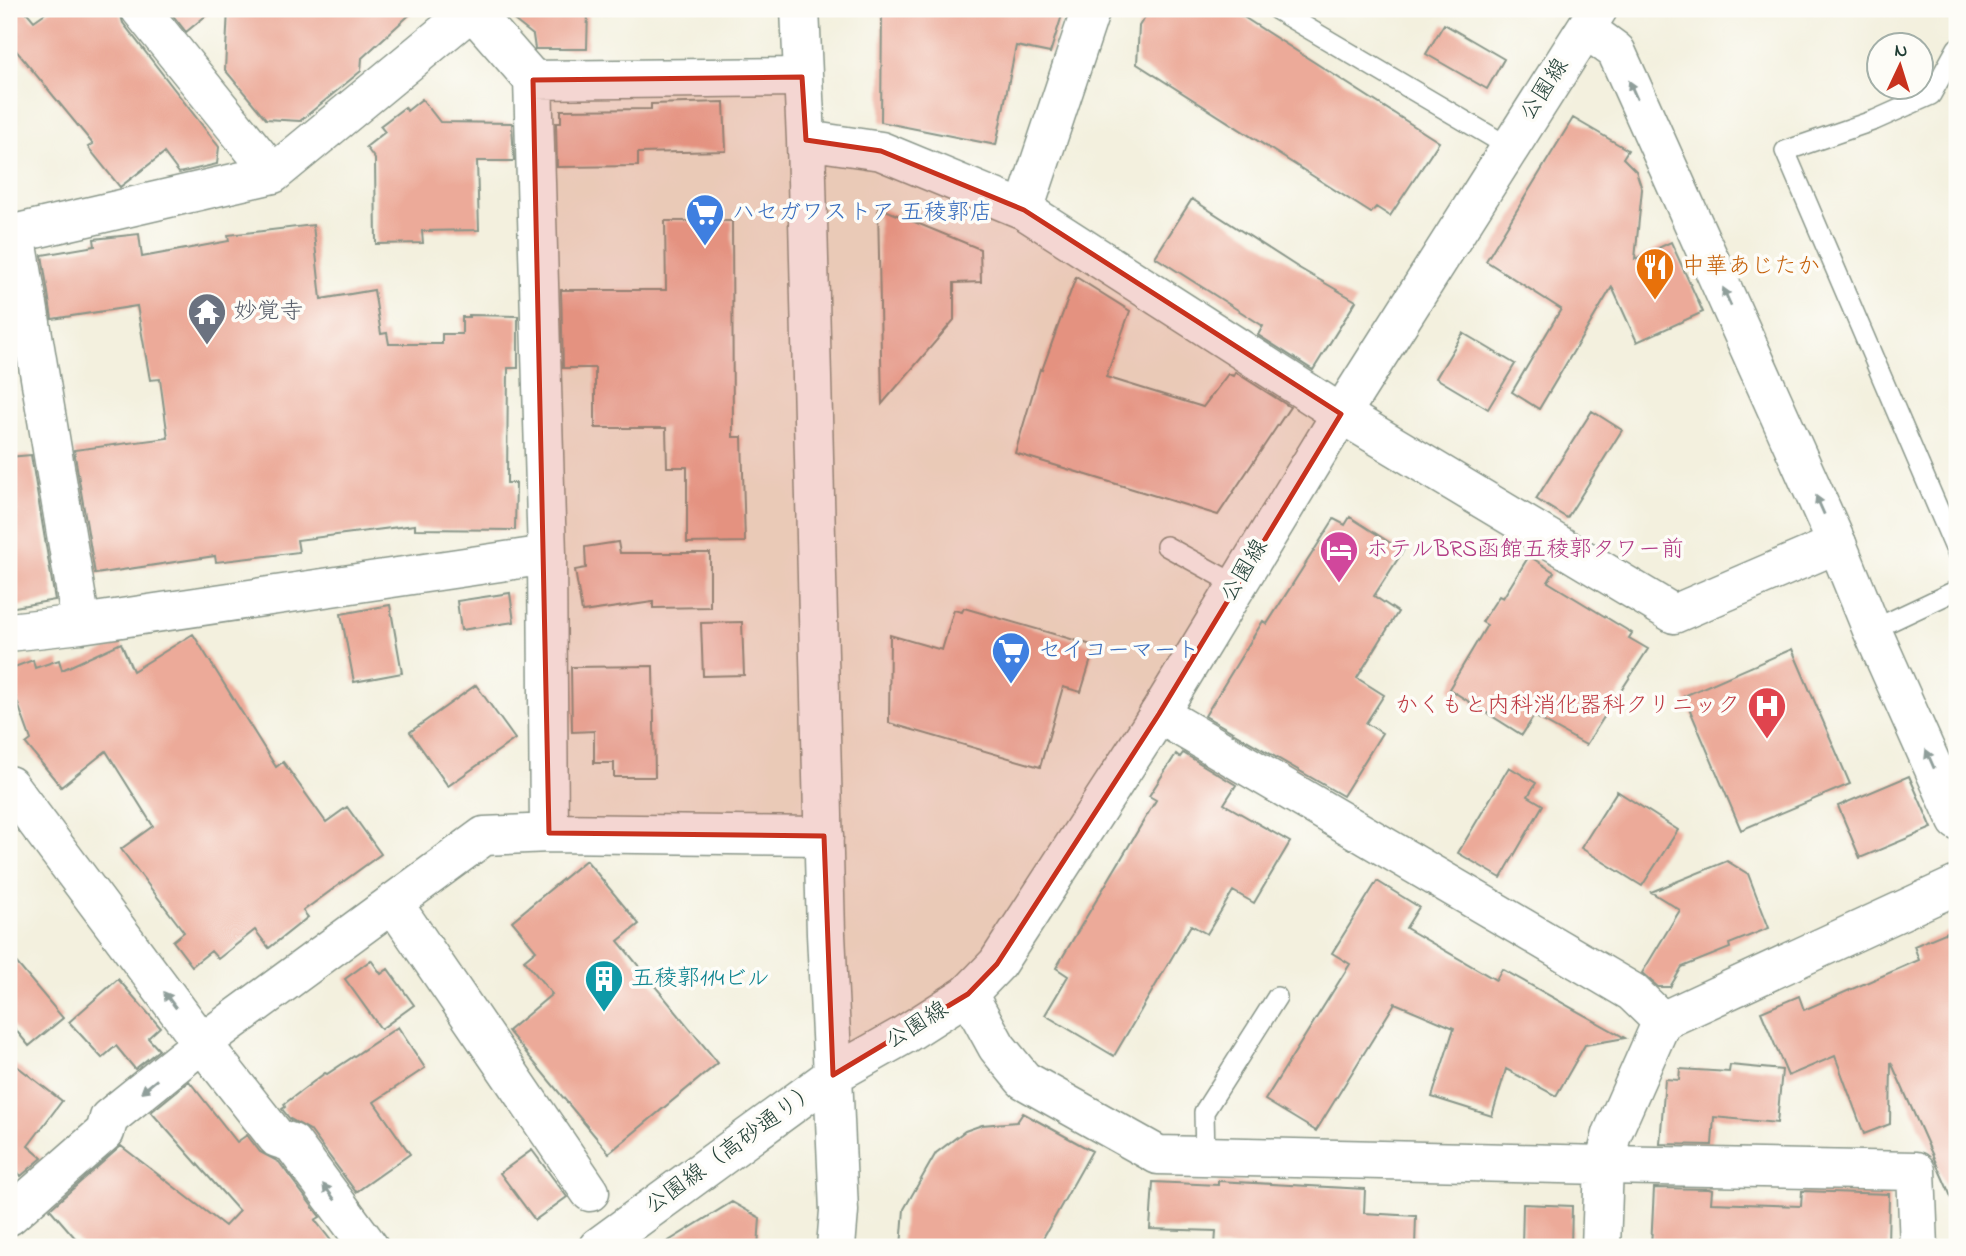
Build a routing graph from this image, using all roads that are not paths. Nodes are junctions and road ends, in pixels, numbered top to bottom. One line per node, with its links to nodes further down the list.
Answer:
1 (140, 9): 12 (street)
2 (472, 9): 9 (street); 12 (street)
3 (800, 9): 8 (street)
4 (1091, 9): 13 (street)
5 (1277, 10): 11 (lane)
6 (1592, 19): 11 (street, 公園線); 16 (street, one-way to 6)
7 (1957, 48): 18 (lane)
8 (802, 77): 9 (street); 10 (street)
9 (533, 80): 19 (street)
10 (806, 140): 13 (street); 29 (street)
11 (1509, 146): 15 (street, 公園線)
12 (273, 174): 14 (street)
13 (1024, 210): 15 (street)
14 (12, 234): 22 (street)
15 (1341, 414): 16 (street); 20 (street, 公園線)
16 (1837, 544): 23 (street)
17 (1166, 546): 20 (lane)
18 (1957, 553)
19 (547, 555): 22 (street); 28 (street)
20 (1237, 585): 25 (street, 公園線)
21 (1957, 590): 23 (lane)
22 (81, 624): 24 (street)
23 (1872, 630): 27 (street, one-way to 23)
24 (9, 632)
25 (1159, 714): 32 (street, 公園線); 34 (street)
26 (9, 785): 35 (street, one-way to 26)
27 (1957, 821)
28 (549, 833): 29 (street); 31 (street)
29 (824, 835): 36 (street)
30 (1957, 886): 34 (street)
31 (393, 903): 35 (street); 39 (street)
32 (968, 994): 36 (street, 公園線); 37 (street)
33 (1277, 997): 37 (lane)
34 (1662, 1021): 38 (street)
35 (202, 1042): 40 (street, one-way to 40); 41 (street, one-way to 35)
36 (833, 1075): 42 (street, 公園線（高砂通り）); 43 (street)
37 (1205, 1157): 38 (street)
38 (1604, 1165): 44 (street); 45 (street)
39 (590, 1192)
40 (9, 1216)
41 (369, 1247)
42 (598, 1247)
43 (836, 1247)
44 (1601, 1247)
45 (1919, 1247)

